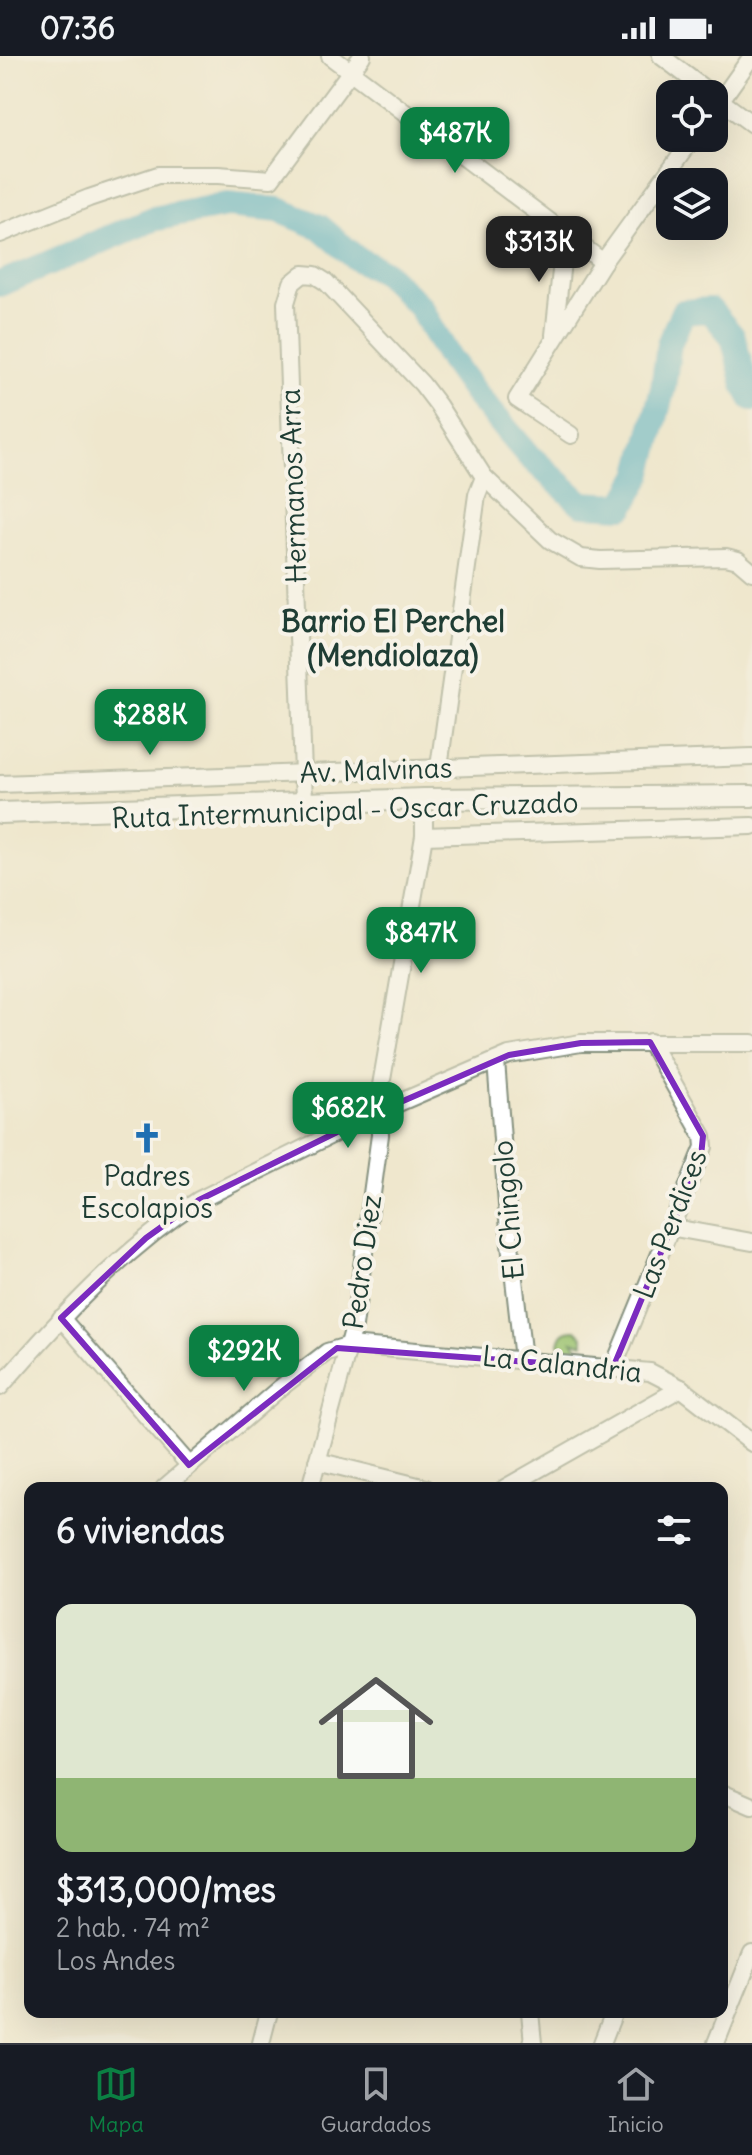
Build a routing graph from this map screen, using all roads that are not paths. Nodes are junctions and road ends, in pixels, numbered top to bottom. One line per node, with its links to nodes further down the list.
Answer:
1 (330, 56): 5 (street)
2 (362, 56): 5 (street)
3 (661, 56): 6 (street)
4 (752, 56): 7 (street)
5 (351, 71): 11 (street); 12 (street)
6 (690, 80)
7 (728, 85)
8 (728, 108): 9 (street)
9 (752, 124)
10 (683, 152): 13 (street)
11 (0, 234)
12 (565, 234): 13 (street); 14 (street)
13 (603, 262): 14 (street)
14 (553, 339): 15 (street)
15 (571, 435)
16 (484, 477): 17 (street); 19 (street); 20 (street, Hermanos Arra)
17 (750, 569)
18 (752, 757): 19 (street, Av. Malvinas)
19 (439, 767): 20 (street, Av. Malvinas)
20 (303, 773): 21 (street, Av. Malvinas); 23 (street, Hermanos Arra)
21 (0, 784)
22 (752, 796): 24 (main road, Ruta Intermunicipal - Oscar Cruzado)
23 (304, 801): 24 (main road, Ruta Intermunicipal - Oscar Cruzado); 25 (main road, Ruta Intermunicipal - Oscar Cruzado)
24 (424, 803): 26 (main road, Ruta Intermunicipal - Oscar Cruzado); 28 (street, Pedro Diez)
25 (0, 813)
26 (0, 821)
27 (752, 826): 28 (street)
28 (424, 836): 32 (street, Pedro Diez)
29 (650, 1042): 30 (street); 31 (street); 33 (street, Las Perdices)
30 (752, 1043)
31 (496, 1061): 32 (street); 37 (street, El Chingolo)
32 (380, 1111): 35 (street); 36 (street, Pedro Diez)
33 (669, 1227): 34 (street); 38 (street, Las Perdices)
34 (752, 1242)
35 (61, 1318): 39 (street); 43 (street)
36 (350, 1345): 37 (street, La Calandria); 42 (street, Pedro Diez); 43 (street)
37 (523, 1359): 38 (street, La Calandria)
38 (613, 1368): 40 (street, La Calandria)
39 (0, 1387)
40 (681, 1388): 41 (street, La Calandria); 47 (street)
41 (752, 1443)
42 (317, 1461): 45 (street, Pedro Diez); 46 (street)
43 (189, 1465): 44 (street)
44 (171, 1482)
45 (312, 1482)
46 (402, 1482)
47 (516, 1482)
48 (728, 1796): 49 (street)
49 (752, 1806)
50 (752, 1953): 51 (street)
51 (728, 2013)
52 (267, 2018): 56 (street)
53 (531, 2018): 57 (street)
54 (612, 2018): 58 (street)
55 (726, 2018): 59 (street)
56 (261, 2043)
57 (533, 2043)
58 (602, 2043)
59 (716, 2043)

